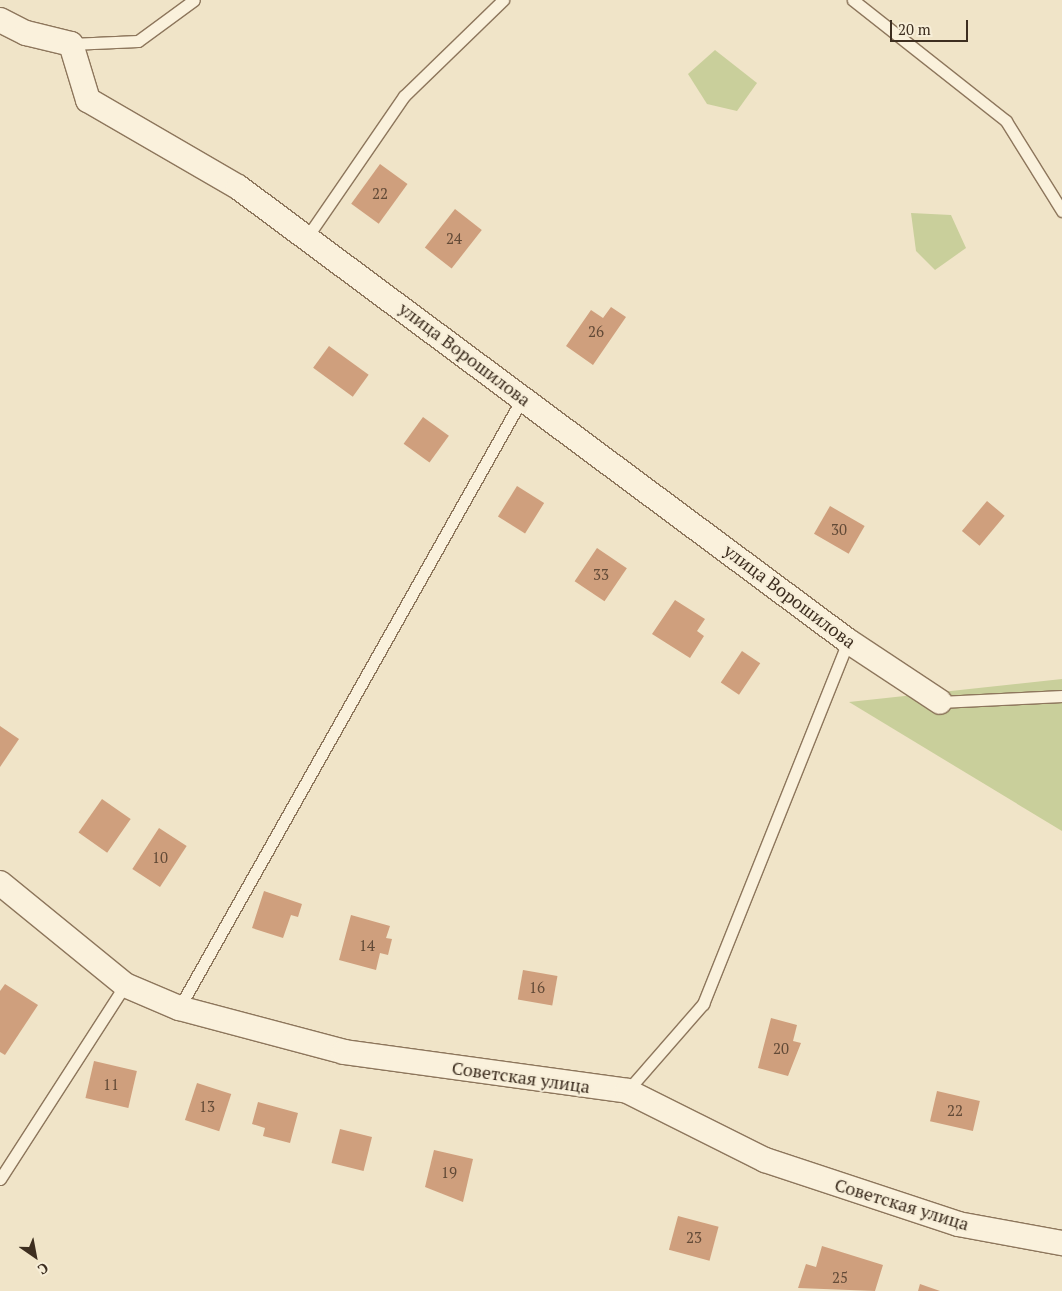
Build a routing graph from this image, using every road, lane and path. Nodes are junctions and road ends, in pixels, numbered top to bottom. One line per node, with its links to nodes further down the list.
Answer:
1 (194, 0): 5 (lane)
2 (503, 0): 7 (lane)
3 (854, 0): 6 (lane)
4 (0, 20): 5 (street)
5 (71, 44): 7 (street, улица Ворошилова)
6 (1062, 211)
7 (308, 236): 8 (street, улица Ворошилова)
8 (523, 397): 9 (street, улица Ворошилова); 14 (lane)
9 (848, 641): 11 (street, улица Ворошилова); 15 (lane)
10 (1062, 696): 11 (lane)
11 (940, 702)
12 (0, 883): 13 (street, Советская улица)
13 (126, 985): 14 (street, Советская улица); 16 (lane)
14 (179, 1008): 15 (street, Советская улица)
15 (628, 1091): 17 (street, Советская улица)
16 (0, 1179)
17 (1062, 1243)

